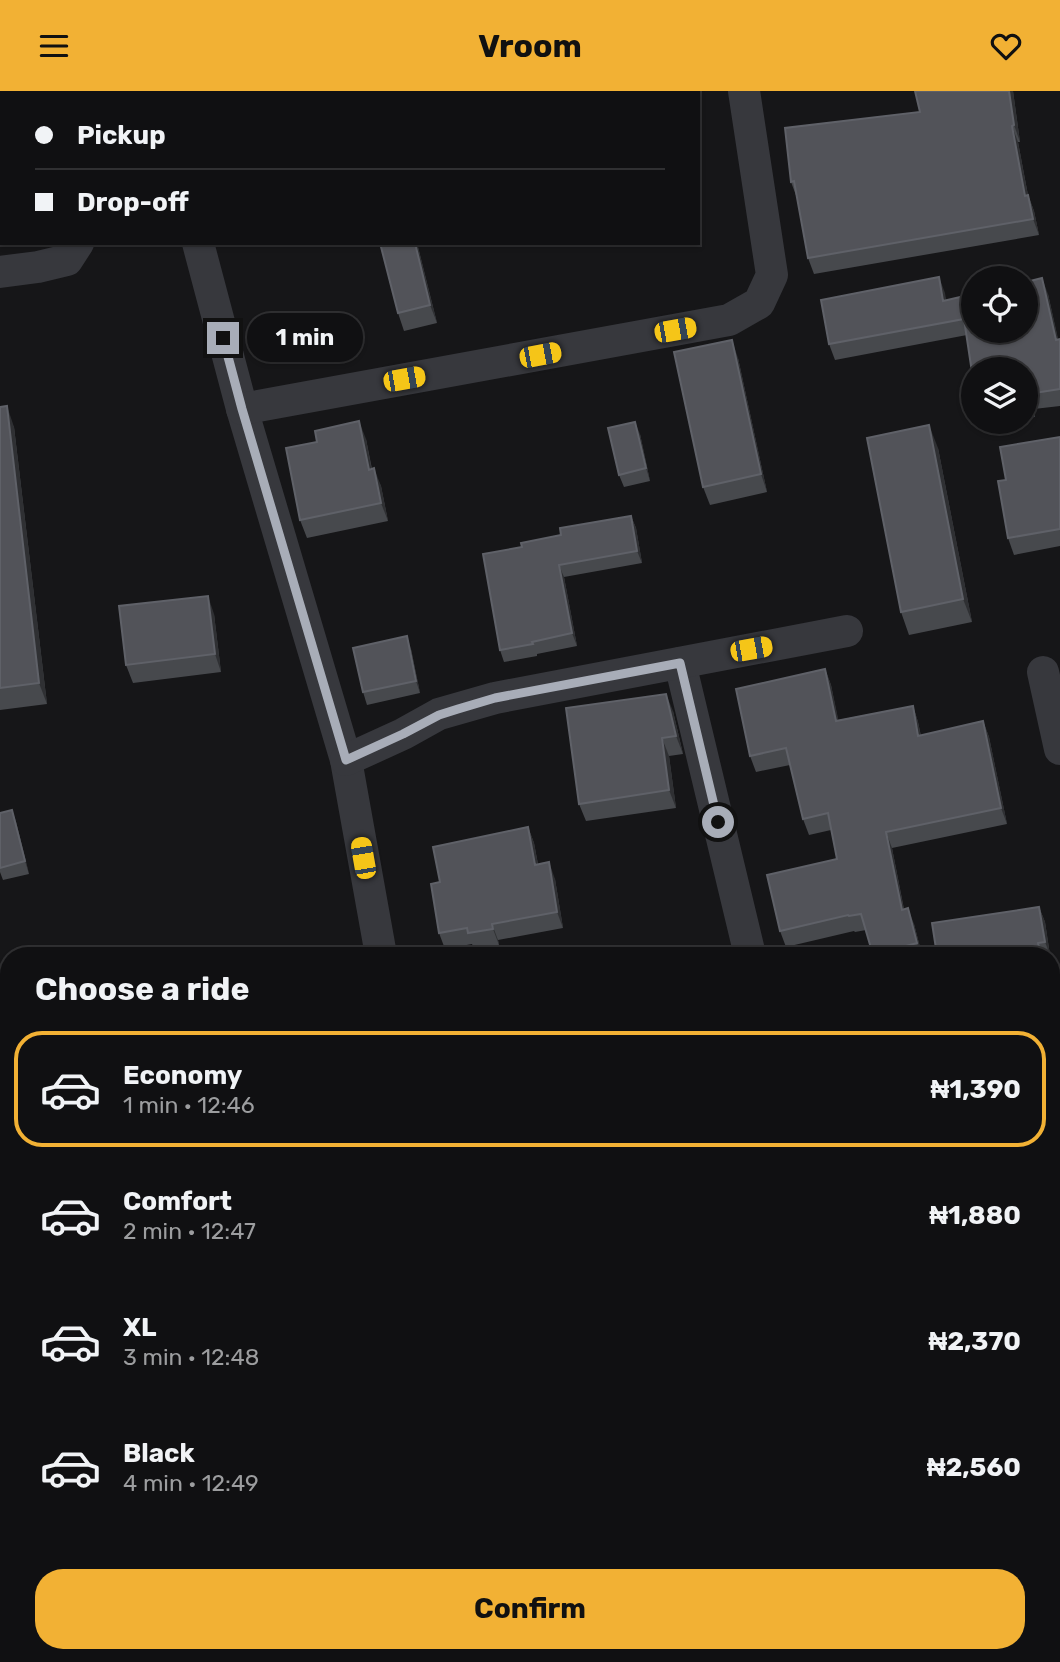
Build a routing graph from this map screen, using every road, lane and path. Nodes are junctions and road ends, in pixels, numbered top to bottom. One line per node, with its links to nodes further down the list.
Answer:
1 (744, 91): 5 (street)
2 (77, 245): 4 (street)
3 (199, 245): 5 (street)
4 (0, 272)
5 (242, 409): 10 (street)
6 (847, 631): 7 (street)
7 (680, 663): 10 (street); 12 (street)
8 (1043, 672): 9 (street)
9 (1060, 749)
10 (346, 760): 11 (street)
11 (380, 947)
12 (748, 947)

